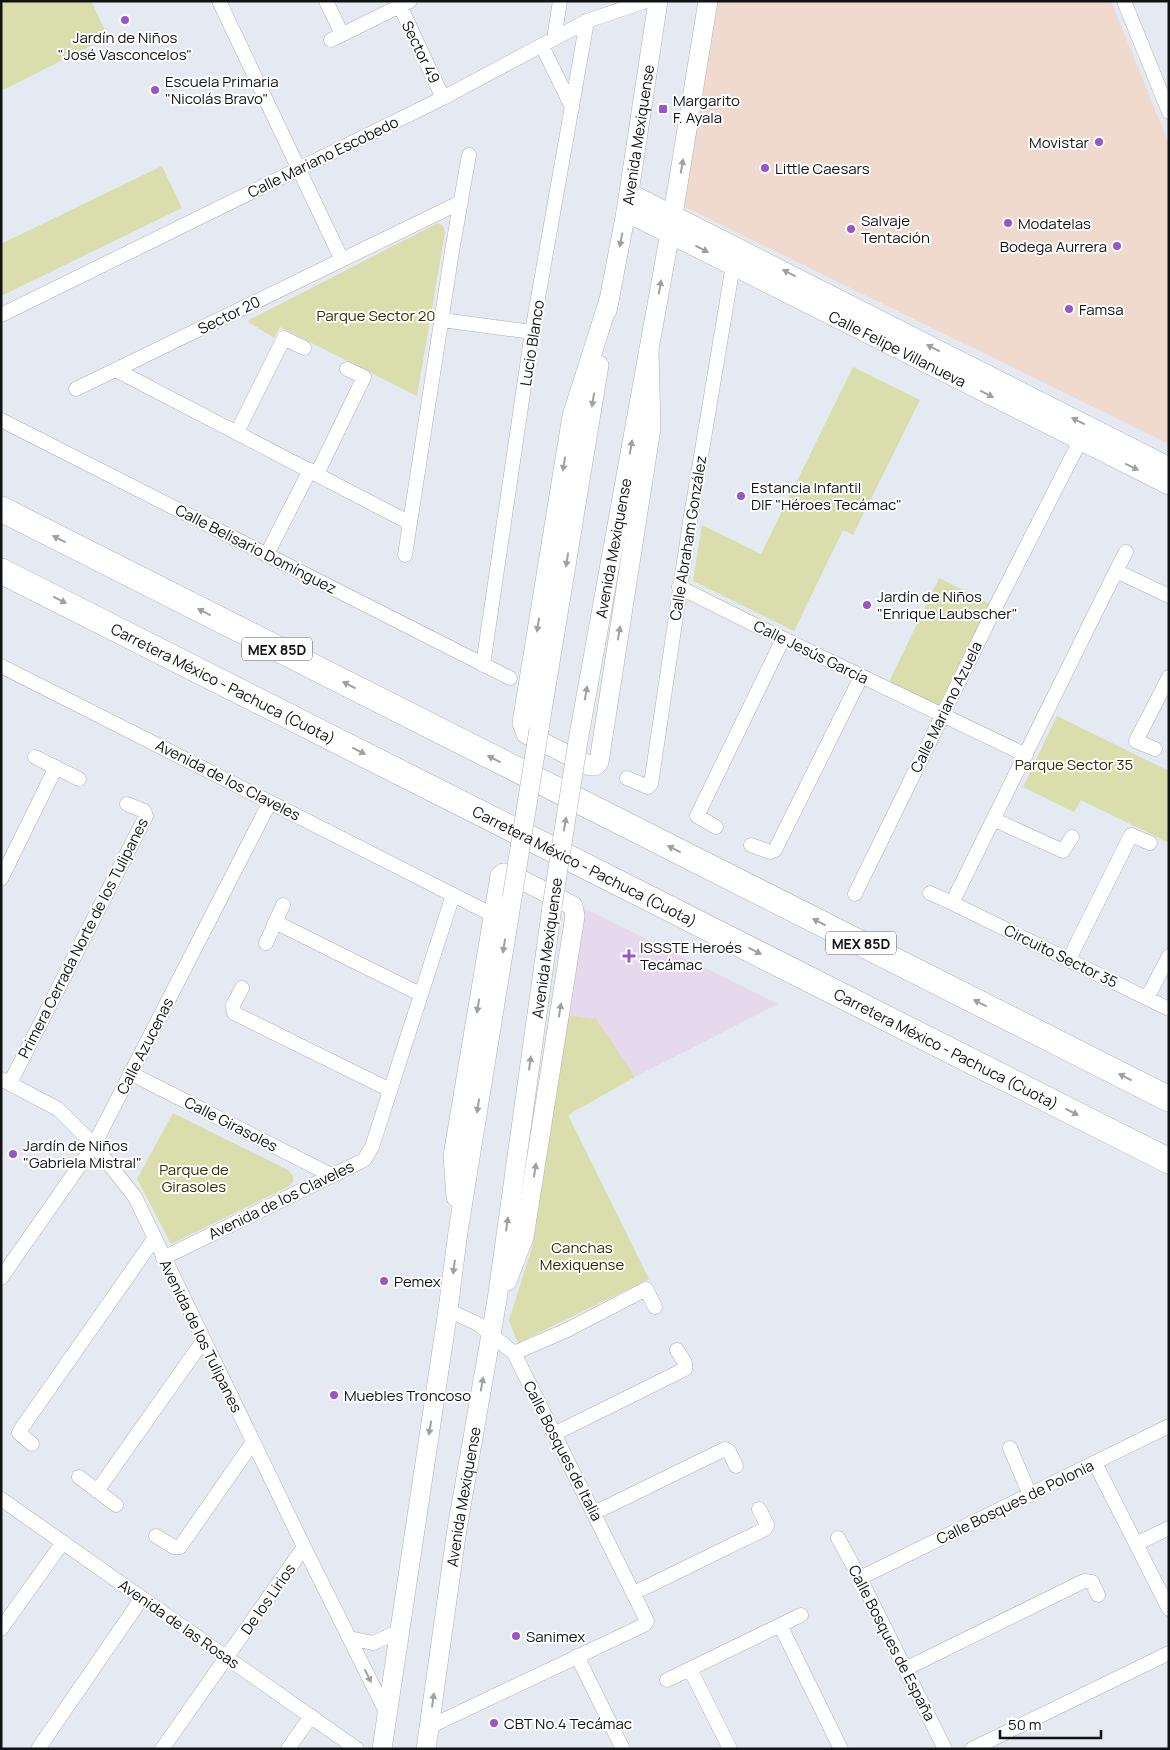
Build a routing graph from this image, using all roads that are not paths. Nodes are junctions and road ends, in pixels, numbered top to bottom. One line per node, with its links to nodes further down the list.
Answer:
1 (219, 1): 15 (street)
2 (326, 1): 8 (street, Sector 49)
3 (560, 1): 10 (street)
4 (646, 1): 9 (street, Calle Mariano Escobedo)
5 (658, 1): 16 (main road, Avenida Mexiquense)
6 (708, 1): 19 (main road, Avenida Mexiquense, one-way to 6)
7 (1126, 2): 13 (street)
8 (405, 4): 11 (street, Sector 49)
9 (587, 21): 10 (street, Calle Mariano Escobedo); 12 (street, Lucio Blanco)
10 (548, 42): 11 (street, Calle Mariano Escobedo); 12 (street)
11 (443, 98): 15 (street, Calle Mariano Escobedo)
12 (572, 107): 26 (street, Lucio Blanco)
13 (1169, 112)
14 (469, 155): 17 (street)
15 (300, 169): 21 (street); 24 (street, Calle Mariano Escobedo)
16 (629, 193): 18 (main road, Avenida Mexiquense); 19 (main road, Calle Felipe Villanueva)
17 (461, 202): 21 (street, Sector 20); 25 (street)
18 (626, 212): 20 (main road, Calle Felipe Villanueva); 23 (main road, Avenida Mexiquense, one-way to 23)
19 (673, 214): 20 (main road, Avenida Mexiquense); 35 (main road, Calle Felipe Villanueva, one-way to 19)
20 (670, 233): 22 (main road, Calle Felipe Villanueva, one-way to 22); 28 (main road, Avenida Mexiquense, one-way to 20)
21 (342, 260): 30 (street, Sector 20)
22 (733, 265): 34 (main road, Calle Felipe Villanueva, one-way to 34); 45 (street, Calle Abraham González)
23 (609, 300): 28 (main road, one-way to 28); 89 (main road, Avenida Mexiquense, one-way to 89, bridge)
24 (1, 316)
25 (442, 320): 26 (street); 39 (street)
26 (532, 332): 48 (street, Lucio Blanco)
27 (304, 348): 33 (street)
28 (648, 350): 93 (main road, Avenida Mexiquense, one-way to 28, bridge)
29 (347, 369): 36 (street)
30 (116, 370): 31 (street, Sector 20); 33 (street)
31 (76, 389)
32 (1, 420): 41 (street, Calle Belisario Domínguez)
33 (237, 432): 36 (street)
34 (1080, 441): 37 (main road, Calle Felipe Villanueva, one-way to 37); 53 (street, Calle Mariano Azuela)
35 (1169, 466)
36 (313, 472): 39 (street); 41 (street)
37 (1169, 485)
38 (1, 510): 85 (highway, MEX 85D, one-way to 38)
39 (410, 523): 42 (street)
40 (1126, 552): 44 (street)
41 (266, 554): 48 (street, Calle Belisario Domínguez)
42 (405, 555)
43 (1, 571): 87 (highway, Carretera México - Pachuca (Cuota), one-way to 87)
44 (1116, 571): 46 (street); 55 (street)
45 (680, 587): 47 (street, Calle Jesús García); 58 (street, Calle Abraham González)
46 (1169, 596)
47 (783, 639): 50 (street, Calle Jesús García); 63 (street)
48 (483, 665): 52 (street, Calle Belisario Domínguez)
49 (1, 666): 60 (street, Avenida de los Claveles)
50 (861, 677): 53 (street, Calle Jesús García); 66 (street)
51 (1169, 677): 54 (street)
52 (510, 678)
53 (943, 715): 55 (street); 69 (street, Calle Mariano Azuela)
54 (1155, 749)
55 (1026, 755): 62 (street)
56 (35, 758): 57 (street)
57 (56, 768): 59 (street); 67 (street)
58 (627, 778)
59 (79, 779)
60 (270, 802): 70 (street, Avenida de los Claveles); 82 (street, Calle Azucenas)
61 (127, 804): 83 (street, Primera Cerrada Norte de los Tulipanes)
62 (994, 820): 64 (street); 71 (street)
63 (716, 827)
64 (1072, 837)
65 (1150, 843): 77 (street)
66 (751, 844)
67 (1, 879)
68 (930, 893): 71 (street, Circuito Sector 35)
69 (855, 894)
70 (453, 896): 73 (street, Avenida de los Claveles); 79 (street, Avenida de los Claveles)
71 (952, 903): 77 (street, Circuito Sector 35)
72 (283, 905): 74 (street)
73 (493, 915): 89 (main road, one-way to 89); 93 (main road, one-way to 73)
74 (275, 922): 75 (street); 79 (street)
75 (266, 943)
76 (1169, 956): 80 (street)
77 (1069, 959): 80 (street, Circuito Sector 35)
78 (242, 988): 84 (street)
79 (420, 994): 84 (street, Avenida de los Claveles)
80 (1147, 998): 81 (street, Circuito Sector 35)
81 (1169, 1009)
82 (130, 1073): 86 (street, Calle Azucenas); 88 (street, Calle Girasoles)
83 (5, 1081): 86 (street, Avenida de los Tulipanes)
84 (390, 1090): 88 (street, Avenida de los Claveles)
85 (1169, 1098)
86 (94, 1145): 90 (street, Avenida de los Tulipanes); 92 (street, Calle Azucenas)
87 (1169, 1161)
88 (331, 1175): 91 (street, Avenida de los Claveles)
89 (458, 1232): 95 (main road, Avenida Mexiquense, one-way to 95)
90 (154, 1239): 91 (street, Avenida de los Tulipanes); 103 (street)
91 (164, 1258): 97 (street, Avenida de los Tulipanes)
92 (1, 1278)
93 (497, 1300): 96 (main road, Avenida Mexiquense)
94 (655, 1307): 99 (street)
95 (448, 1310): 96 (street, Calle Bosques de Italia); 128 (main road, Avenida Mexiquense, one-way to 128)
96 (491, 1334): 99 (street, Calle Bosques de Italia); 138 (main road, Avenida Mexiquense, one-way to 96)
97 (203, 1341): 102 (street, Avenida de los Tulipanes); 108 (street)
98 (677, 1350): 101 (street)
99 (514, 1353): 101 (street, Calle Bosques de Italia)
100 (1169, 1426): 105 (street, Calle Bosques de Polonia)
101 (554, 1434): 113 (street, Calle Bosques de Italia)
102 (253, 1442): 115 (street); 119 (street, Avenida de los Tulipanes)
103 (32, 1444)
104 (1010, 1448): 109 (street)
105 (1095, 1463): 109 (street, Calle Bosques de Polonia); 118 (street)
106 (736, 1466): 113 (street)
107 (79, 1477): 108 (street)
108 (97, 1491): 111 (street)
109 (1030, 1495): 120 (street, Calle Bosques de Polonia)
110 (1, 1499): 117 (street, Avenida de las Rosas)
111 (116, 1505)
112 (759, 1509): 121 (street)
113 (594, 1513): 121 (street, Calle Bosques de Italia)
114 (1169, 1528): 118 (street)
115 (156, 1536)
116 (838, 1538): 120 (street, Calle Bosques de España)
117 (63, 1542): 123 (street, Avenida de las Rosas); 127 (street)
118 (1136, 1544): 124 (street)
119 (304, 1547): 129 (street, Avenida de los Tulipanes); 132 (street, De los Lirios)
120 (860, 1578): 134 (street, Calle Bosques de España)
121 (634, 1593): 131 (street, Calle Bosques de Italia)
122 (1098, 1595): 134 (street)
123 (142, 1598): 132 (street, Avenida de las Rosas); 139 (street)
124 (1169, 1610)
125 (801, 1615): 126 (street)
126 (780, 1625): 133 (street); 147 (street)
127 (1, 1629)
128 (400, 1631): 129 (street); 136 (main road, Avenida Mexiquense)
129 (349, 1638): 136 (street, Avenida de los Tulipanes, one-way to 136)
130 (1169, 1653): 149 (street)
131 (577, 1656): 138 (street); 145 (street)
132 (227, 1657): 137 (street, Avenida de las Rosas); 140 (street, De los Lirios)
133 (690, 1669): 135 (street); 146 (street)
134 (905, 1669): 148 (street, Calle Bosques de España)
135 (667, 1680)
136 (387, 1714): 143 (main road, Avenida Mexiquense)
137 (311, 1716): 141 (street); 142 (street, Avenida de las Rosas)
138 (429, 1727): 144 (main road, Avenida Mexiquense)
139 (38, 1749)
140 (162, 1749)
141 (288, 1749)
142 (357, 1749)
143 (382, 1749)
144 (426, 1749)
145 (623, 1749)
146 (730, 1749)
147 (841, 1749)
148 (945, 1749)
149 (972, 1749)

